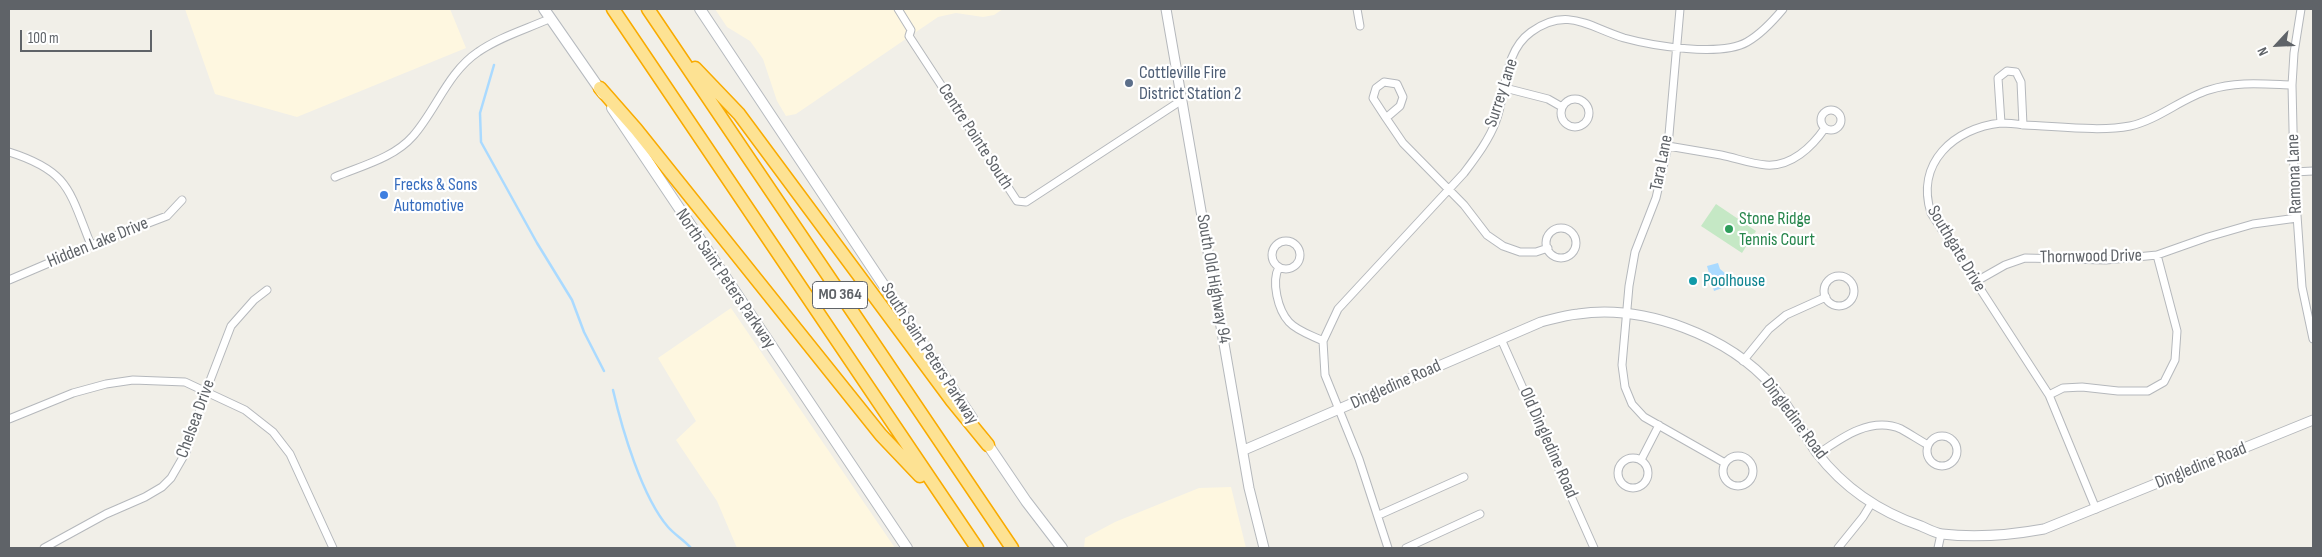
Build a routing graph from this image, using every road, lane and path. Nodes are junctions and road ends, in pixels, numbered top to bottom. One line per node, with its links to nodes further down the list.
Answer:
1 (544, 9): 11 (main road, North Saint Peters Parkway)
2 (613, 9): 58 (highway, MO 364)
3 (648, 9): 13 (highway, MO 364)
4 (700, 9): 51 (main road, South Saint Peters Parkway)
5 (898, 9): 18 (street, Centre Pointe South)
6 (1166, 9): 18 (street, South Old Highway 94)
7 (1357, 9): 12 (street)
8 (1680, 9): 14 (street, Tara Lane)
9 (1783, 9): 14 (street, Surrey Lane)
10 (2301, 9): 15 (street, Ramona Lane)
11 (551, 18): 16 (main road, North Saint Peters Parkway); 28 (street)
12 (1360, 26)
13 (670, 41): 51 (highway); 68 (highway, MO 364)
14 (1677, 46): 17 (street, Surrey Lane); 24 (street, Tara Lane)
15 (2292, 85): 22 (street, Southgate Drive); 26 (street, Ramona Lane)
16 (600, 88): 58 (highway); 66 (main road, North Saint Peters Parkway)
17 (1505, 88): 19 (street); 29 (street, Surrey Lane)
18 (1182, 100): 53 (street, South Old Highway 94)
19 (1562, 107): 19 (street)
20 (1386, 118): 20 (street); 29 (street)
21 (2001, 123): 22 (street, Southgate Drive); 22 (street); 37 (street, Southgate Drive)
22 (2023, 125)
23 (1825, 128): 24 (street)
24 (1668, 146): 40 (street, Tara Lane)
25 (9, 152): 32 (street)
26 (2294, 172): 27 (street); 31 (street, Ramona Lane)
27 (2313, 172)
28 (335, 177)
29 (1449, 189): 33 (street); 43 (street, Surrey Lane)
30 (182, 200): 32 (street, Hidden Lake Drive)
31 (2297, 218): 34 (street, Thornwood Drive); 42 (street, Ramona Lane)
32 (91, 244): 36 (street, Hidden Lake Drive)
33 (1548, 248): 33 (street)
34 (2157, 255): 37 (street, Thornwood Drive); 46 (street)
35 (1279, 267): 35 (street); 43 (street)
36 (9, 280)
37 (1975, 282): 46 (street, Southgate Drive)
38 (267, 290): 45 (street, Chelsea Drive)
39 (1826, 297): 39 (street); 44 (street)
40 (1627, 314): 41 (street, Dingledine Road); 44 (street, Dingledine Road); 50 (street, Tara Lane)
41 (1501, 339): 47 (street, Dingledine Road); 73 (street, Old Dingledine Road)
42 (2313, 339)
43 (1323, 341): 47 (street)
44 (1743, 360): 54 (street, Dingledine Road)
45 (206, 391): 48 (street); 64 (street, Chelsea Drive); 65 (street)
46 (2049, 395): 60 (street, Southgate Drive)
47 (1340, 410): 53 (street, Dingledine Road); 62 (street)
48 (9, 419)
49 (2313, 420): 60 (street, Dingledine Road)
50 (1658, 426): 55 (street); 56 (street, Tara Lane)
51 (988, 445): 69 (main road, South Saint Peters Parkway)
52 (1928, 445): 52 (street); 54 (street)
53 (1244, 450): 70 (street, South Old Highway 94)
54 (1818, 454): 59 (street, Dingledine Road)
55 (1641, 460): 55 (street)
56 (1725, 463): 56 (street)
57 (1464, 476): 62 (street)
58 (945, 503): 67 (highway, MO 364)
59 (1871, 504): 63 (street, Dingledine Road); 74 (street)
60 (2096, 509): 63 (street, Dingledine Road)
61 (1480, 514): 72 (street)
62 (1379, 515): 71 (street)
63 (1941, 534): 75 (street)
64 (44, 548)
65 (333, 548)
66 (907, 548)
67 (977, 548)
68 (1012, 548)
69 (1062, 548)
70 (1264, 548)
71 (1388, 548)
72 (1406, 548)
73 (1594, 548)
74 (1838, 548)
75 (1938, 548)

